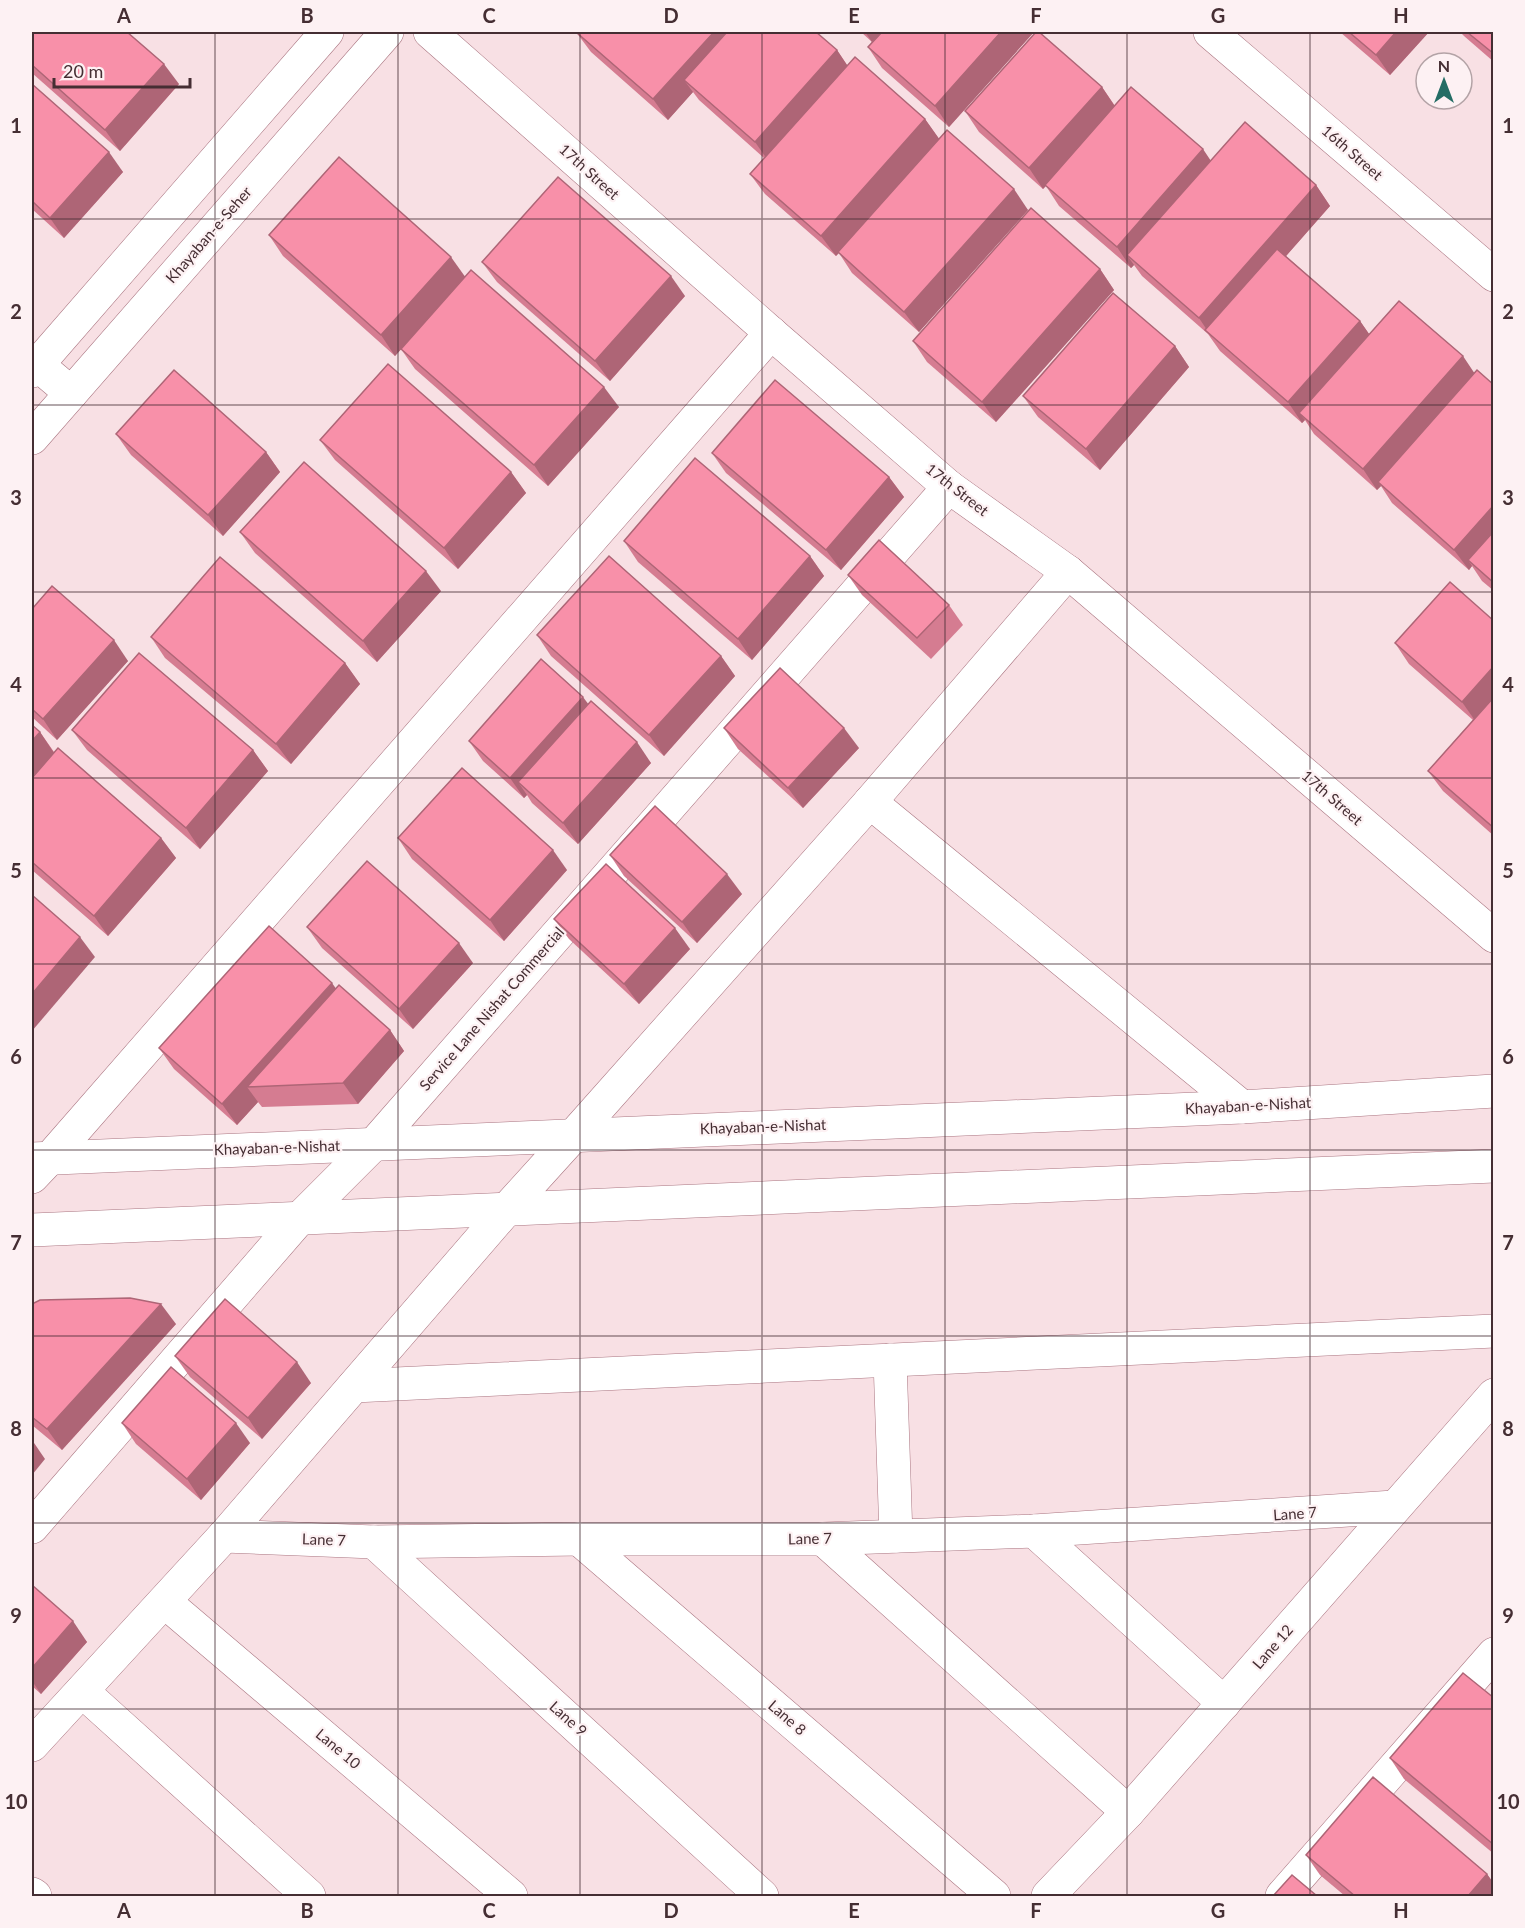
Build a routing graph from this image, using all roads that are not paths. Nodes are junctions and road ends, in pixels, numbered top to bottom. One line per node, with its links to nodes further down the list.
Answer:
1 (327, 32): 7 (street)
2 (387, 32): 8 (street, Khayaban-e-Seher)
3 (430, 32): 6 (street, 17th Street)
4 (1210, 32): 5 (street, 16th Street)
5 (1494, 275)
6 (771, 333): 10 (street, 17th Street); 18 (street)
7 (33, 365): 8 (street)
8 (71, 393): 9 (street, Khayaban-e-Seher)
9 (32, 438)
10 (949, 487): 11 (street, 17th Street); 17 (street, Service Lane Nishat Commercial)
11 (1068, 572): 12 (street); 13 (street, 17th Street)
12 (870, 802): 15 (street); 16 (street)
13 (1494, 936)
14 (1494, 1091): 15 (street, Khayaban-e-Nishat)
15 (1242, 1107): 16 (street, Khayaban-e-Nishat)
16 (574, 1136): 17 (street, Khayaban-e-Nishat); 20 (street)
17 (374, 1144): 18 (street, Khayaban-e-Nishat); 21 (street, Service Lane Nishat Commercial)
18 (38, 1164)
19 (1494, 1167): 20 (street)
20 (506, 1210): 21 (street); 25 (street)
21 (300, 1218): 22 (street); 28 (street, Service Lane Nishat Commercial)
22 (32, 1230)
23 (1494, 1331): 24 (street)
24 (890, 1360): 25 (street); 31 (street)
25 (354, 1386): 30 (street)
26 (1494, 1395): 27 (street, Lane 12)
27 (1394, 1507): 29 (street, Lane 7); 38 (street, Lane 12)
28 (32, 1527)
29 (1034, 1531): 31 (street, Lane 7); 38 (street)
30 (224, 1536): 34 (street, Lane 7); 35 (street)
31 (896, 1536): 33 (street, Lane 7)
32 (579, 1539): 33 (street, Lane 7); 34 (street, Lane 7); 44 (street, Lane 8)
33 (823, 1539): 40 (street)
34 (374, 1542): 43 (street, Lane 9)
35 (165, 1602): 37 (street); 42 (street, Lane 10)
36 (1494, 1654): 46 (street)
37 (82, 1691): 39 (street); 41 (street)
38 (1224, 1703): 40 (street, Lane 12)
39 (32, 1745)
40 (1128, 1812): 45 (street, Lane 12)
41 (309, 1896)
42 (512, 1896)
43 (762, 1896)
44 (994, 1896)
45 (1048, 1896)
46 (1282, 1896)

